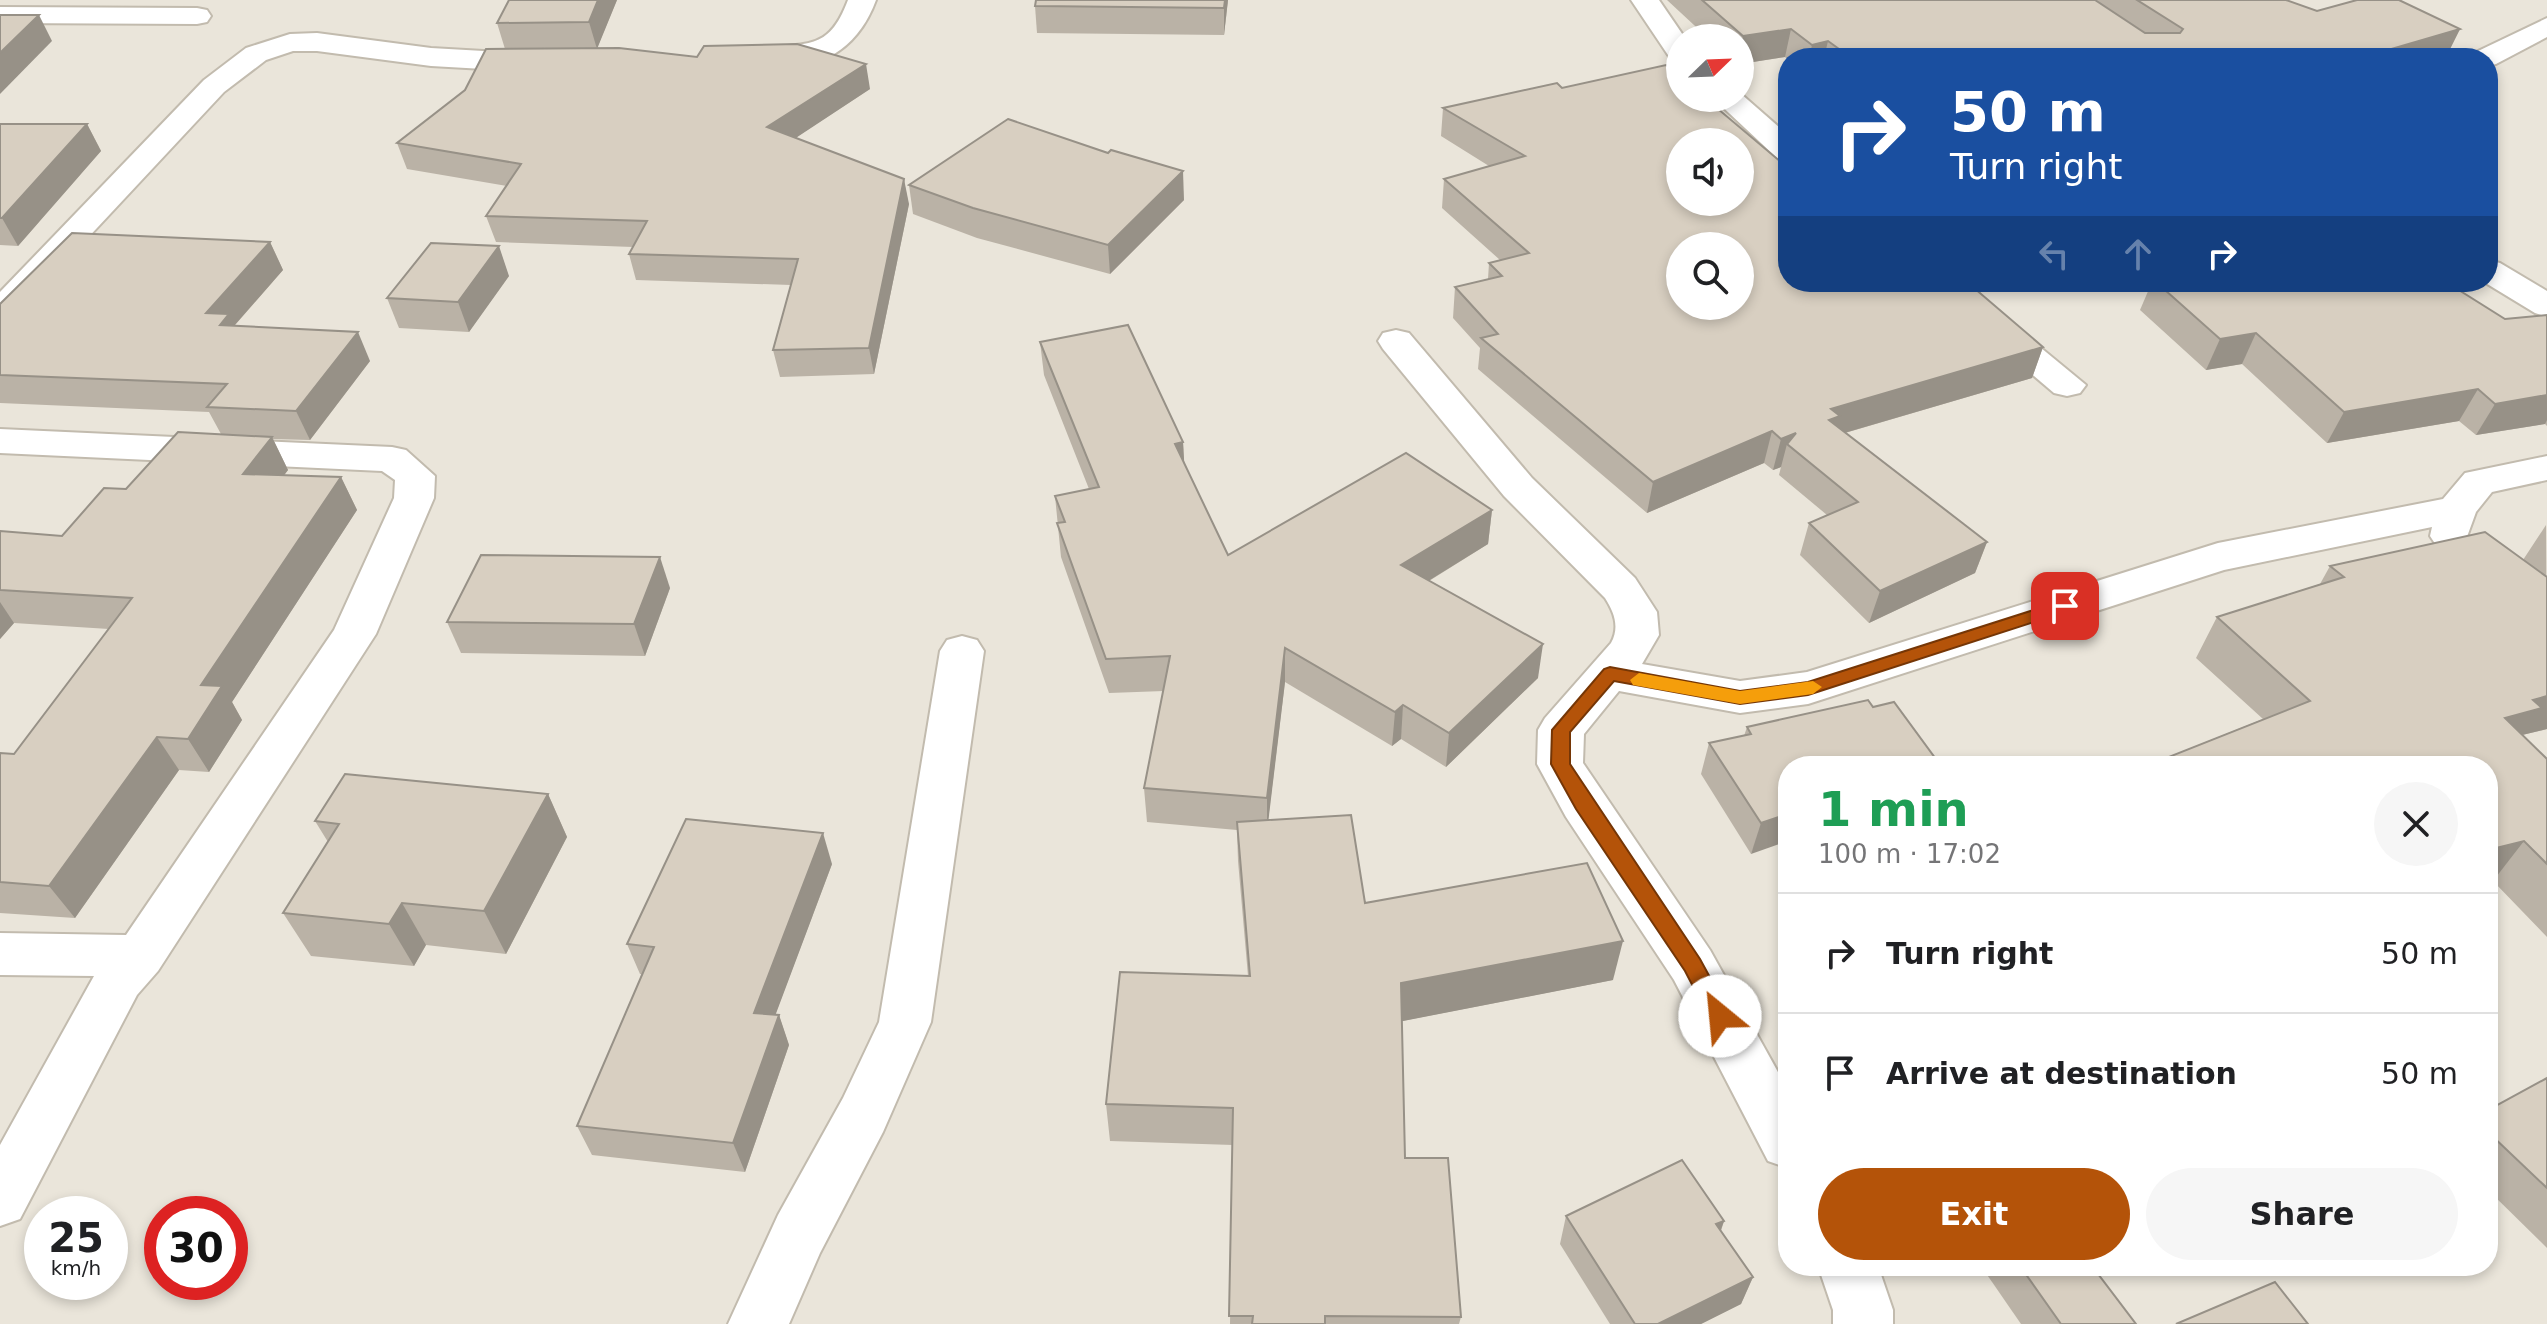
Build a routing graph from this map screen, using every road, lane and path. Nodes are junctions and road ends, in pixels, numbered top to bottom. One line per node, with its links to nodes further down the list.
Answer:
1 (1645, 0): 6 (street)
2 (860, 7): 8 (street)
3 (0, 15): 4 (street)
4 (197, 16)
5 (2547, 26): 7 (street)
6 (1666, 31)
7 (2498, 52)
8 (732, 59)
9 (570, 63): 15 (street)
10 (1747, 112): 11 (street)
11 (1778, 135)
12 (2498, 276): 14 (street)
13 (1952, 292): 17 (street)
14 (2547, 306)
15 (0, 312)
16 (1396, 341): 23 (street)
17 (2067, 385)
18 (0, 441): 25 (street)
19 (2547, 468): 20 (street)
20 (2456, 509): 21 (street); 23 (street)
21 (2476, 560)
22 (962, 651): 29 (street)
23 (1610, 674): 26 (street)
24 (0, 954): 25 (street)
25 (140, 956): 27 (street)
26 (1778, 1124)
27 (0, 1200)
28 (1851, 1276): 30 (street)
29 (758, 1324)
30 (1863, 1324)

